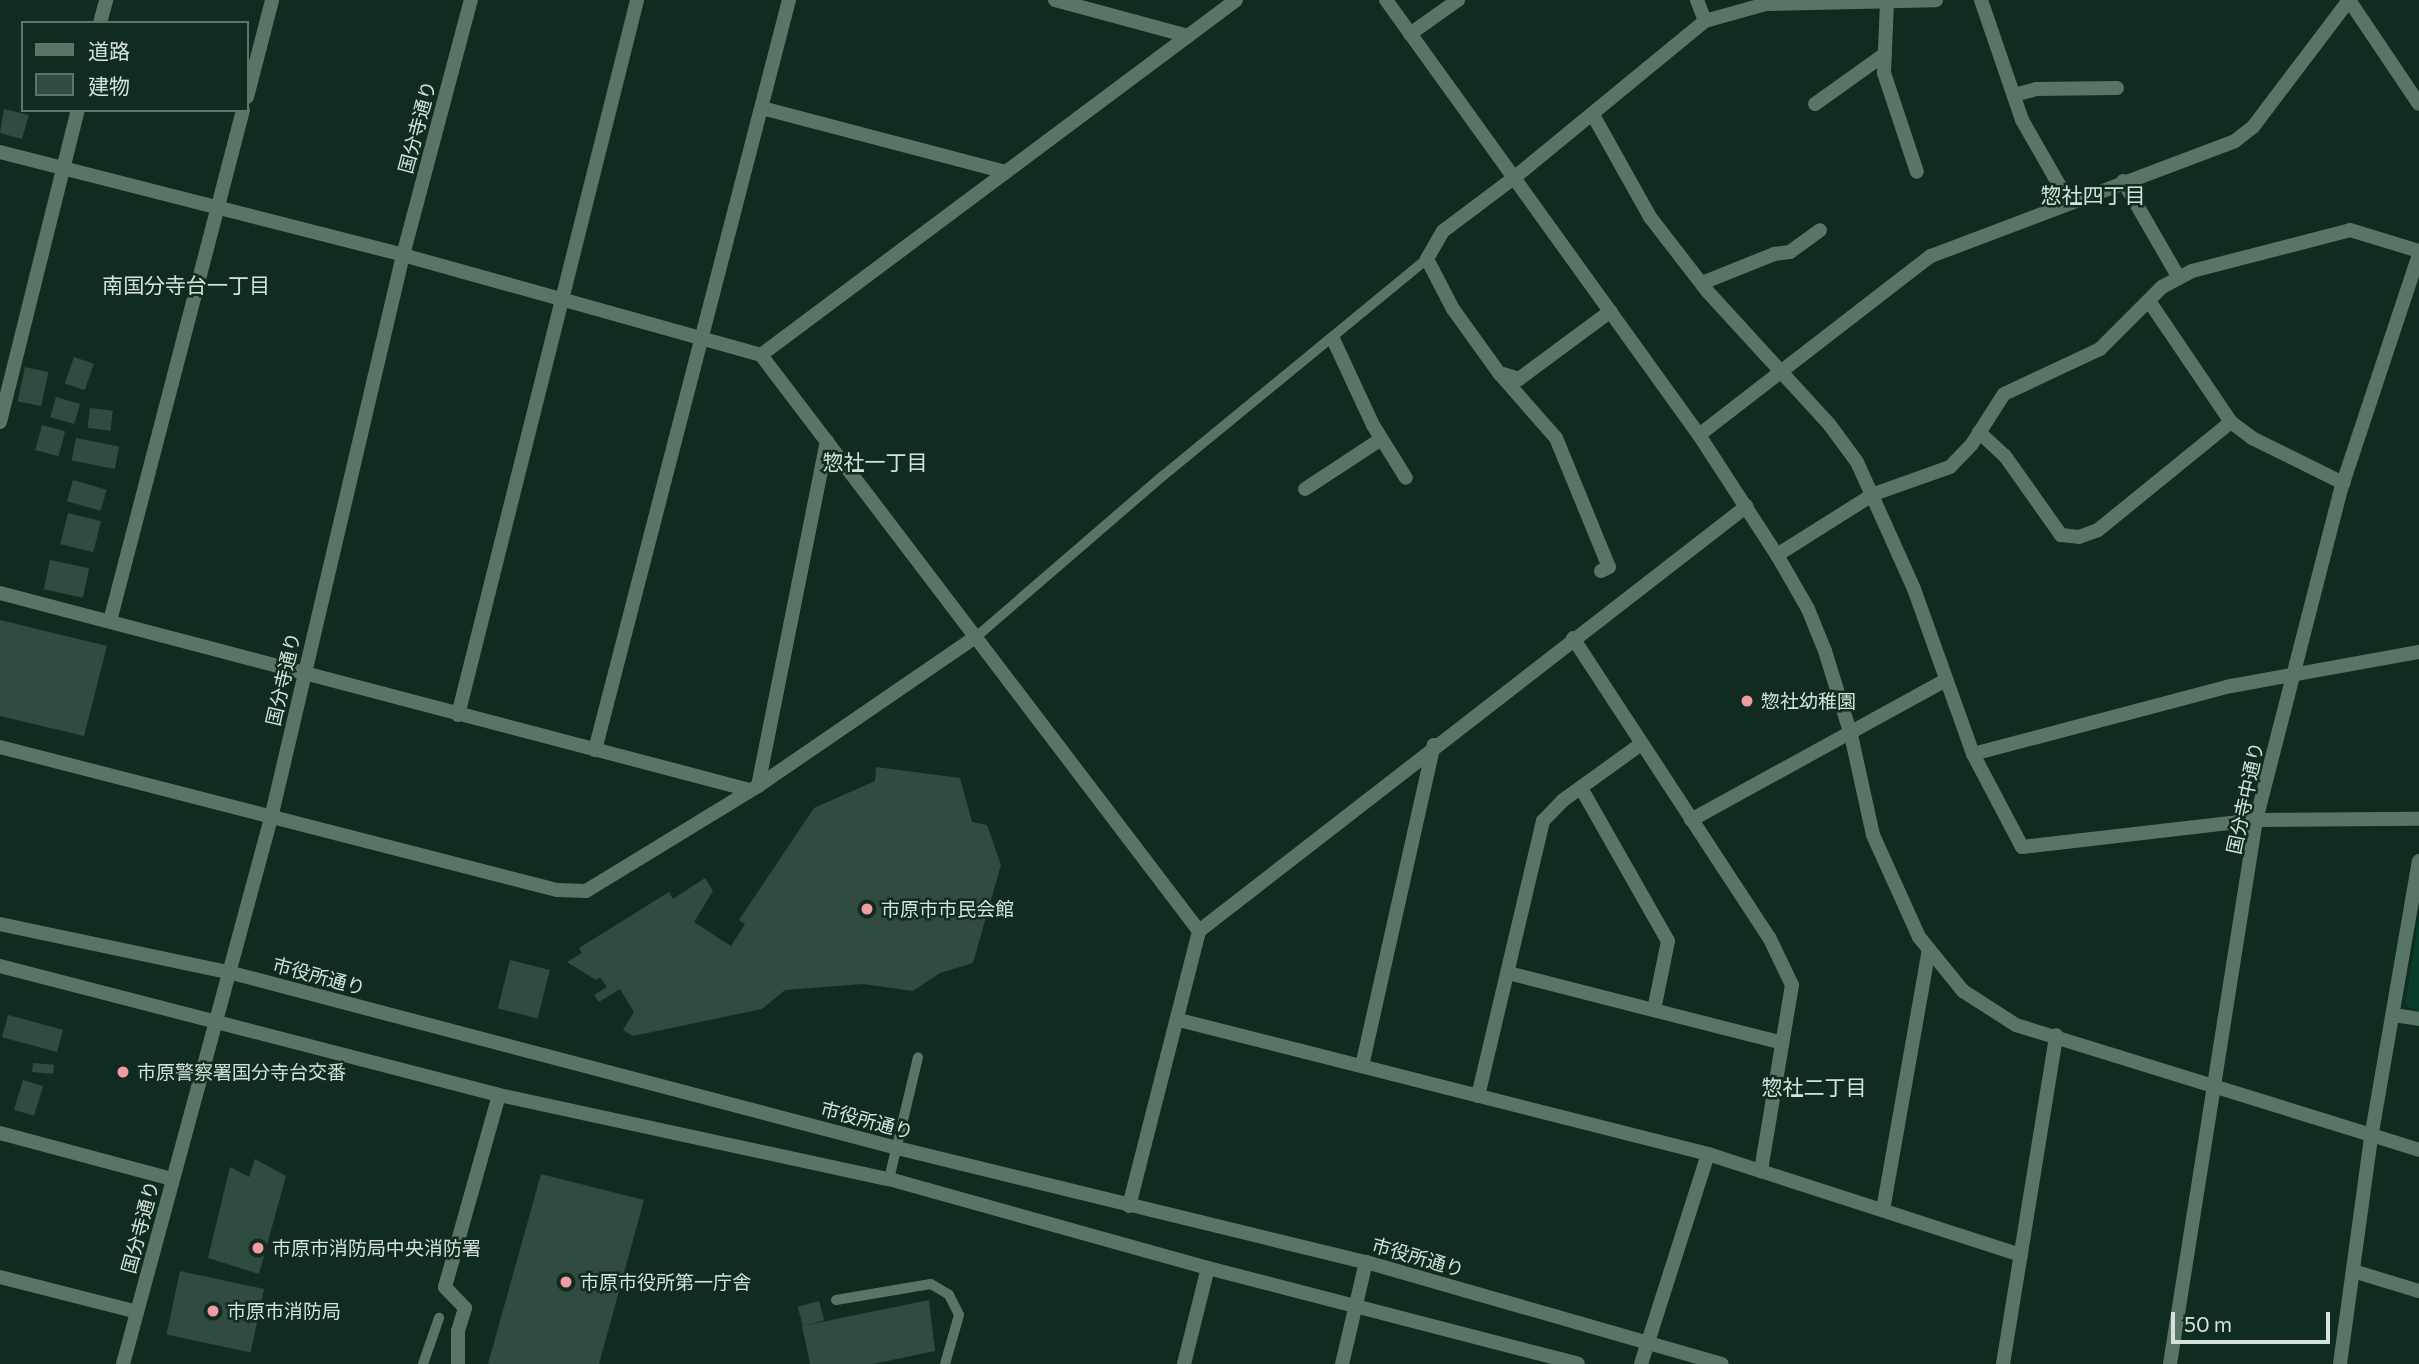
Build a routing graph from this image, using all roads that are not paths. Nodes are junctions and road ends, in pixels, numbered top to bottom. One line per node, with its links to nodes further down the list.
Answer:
1 (106, 0): 15 (street)
2 (272, 0): 21 (street)
3 (471, 0): 39 (street, 国分寺通り)
4 (637, 0): 43 (street)
5 (789, 0): 25 (street)
6 (1055, 0): 18 (street)
7 (1236, 0): 18 (street)
8 (1386, 0): 17 (street)
9 (1458, 0): 17 (street)
10 (1697, 0): 16 (street)
11 (1936, 0): 14 (street)
12 (1981, 0): 22 (street)
13 (2349, 0): 24 (street); 34 (street)
14 (1887, 3): 16 (street); 19 (street)
15 (101, 21)
16 (1705, 21): 28 (street)
17 (1410, 34): 33 (street)
18 (1188, 36): 31 (street)
19 (1885, 54): 23 (street); 32 (street)
20 (2117, 88): 22 (street)
21 (248, 93)
22 (2014, 96): 35 (street)
23 (1815, 104)
24 (2419, 104)
25 (762, 108): 31 (street); 46 (street)
26 (78, 112): 30 (street)
27 (242, 112): 36 (street)
28 (1593, 115): 33 (street); 42 (street)
29 (0, 152): 30 (street)
30 (64, 168): 36 (street); 51 (street)
31 (1006, 172): 48 (street)
32 (1917, 172)
33 (1515, 177): 40 (street); 45 (street)
34 (2123, 181): 35 (street); 41 (street)
35 (2069, 202): 49 (street)
36 (218, 207): 39 (street); 65 (street)
37 (1820, 230): 42 (street)
38 (2419, 252): 41 (street); 58 (street, 国分寺中通り)
39 (403, 255): 43 (street); 70 (street, 国分寺通り)
40 (1427, 260): 47 (lane); 50 (street)
41 (2179, 278): 44 (street)
42 (1702, 284): 49 (street)
43 (563, 300): 46 (street); 72 (street)
44 (2149, 301): 52 (street); 53 (street)
45 (1611, 310): 50 (street); 54 (street)
46 (703, 339): 48 (street); 77 (street)
47 (1333, 339): 55 (street); 66 (lane)
48 (761, 355): 56 (street)
49 (1780, 369): 54 (street); 60 (street)
50 (1499, 373): 63 (street)
51 (0, 422)
52 (2231, 422): 53 (street); 58 (street)
53 (1979, 432): 60 (street)
54 (1699, 435): 61 (street)
55 (1381, 439): 57 (street); 59 (street)
56 (827, 441): 66 (street); 79 (street)
57 (1406, 478)
58 (2343, 484): 69 (street, 国分寺中通り)
59 (1306, 489)
60 (1874, 494): 62 (street); 71 (street)
61 (1747, 506): 62 (street); 67 (street)
62 (1777, 555): 73 (street)
63 (1601, 571)
64 (0, 593): 65 (street)
65 (110, 621): 70 (street)
66 (976, 636): 79 (street); 87 (street)
67 (1573, 638): 74 (street); 75 (street)
68 (2419, 652): 69 (street)
69 (2294, 673): 78 (street); 84 (street, 国分寺中通り)
70 (303, 675): 72 (street); 81 (street, 国分寺通り)
71 (1944, 681): 73 (street); 78 (street)
72 (457, 715): 77 (street)
73 (1851, 735): 83 (street); 88 (street)
74 (1641, 744): 80 (street); 83 (street)
75 (1434, 745): 87 (street); 100 (street)
76 (0, 747): 81 (street)
77 (595, 750): 79 (street)
78 (1973, 754): 84 (street)
79 (754, 788): 81 (street)
80 (1581, 788): 91 (street); 92 (street)
81 (271, 818): 90 (street, 国分寺通り)
82 (2419, 819): 84 (street)
83 (1692, 820): 98 (street)
84 (2256, 820): 101 (street, 国分寺中通り)
85 (2419, 861): 93 (street)
86 (0, 923): 90 (street, 市役所通り)
87 (1199, 931): 95 (street)
88 (1929, 949): 97 (street); 113 (street)
89 (0, 966): 96 (street)
90 (228, 972): 96 (street, 国分寺通り); 106 (street, 市役所通り)
91 (1508, 973): 92 (street); 103 (street)
92 (1654, 1010): 98 (street)
93 (2394, 1015): 94 (street); 105 (street)
94 (2419, 1019)
95 (1179, 1020): 100 (street); 112 (street)
96 (215, 1022): 102 (street); 110 (street, 国分寺通り)
97 (2056, 1035): 101 (street); 114 (street)
98 (1782, 1043): 109 (street)
99 (918, 1057): 106 (lane)
100 (1362, 1066): 103 (street)
101 (2216, 1084): 105 (street); 135 (street, 国分寺中通り)
102 (499, 1095): 111 (street); 127 (street)
103 (1478, 1096): 108 (street)
104 (0, 1133): 110 (street)
105 (2371, 1138): 107 (street); 117 (street)
106 (897, 1148): 111 (lane); 112 (street, 市役所通り)
107 (2419, 1150)
108 (1708, 1154): 109 (street); 124 (street)
109 (1761, 1171): 113 (street)
110 (172, 1179): 122 (street, 国分寺通り)
111 (889, 1179): 116 (street)
112 (1129, 1206): 115 (street, 市役所通り)
113 (1883, 1210): 114 (street)
114 (2021, 1255): 134 (street)
115 (1366, 1262): 121 (street); 124 (street, 市役所通り)
116 (1208, 1268): 121 (street); 129 (street)
117 (2353, 1271): 119 (street); 136 (street)
118 (0, 1277): 122 (street)
119 (2419, 1291)
120 (836, 1300): 128 (lane)
121 (1356, 1306): 130 (street); 131 (street)
122 (137, 1311): 125 (street, 国分寺通り)
123 (439, 1318): 126 (lane)
124 (1648, 1342): 132 (street); 133 (street, 市役所通り)
125 (123, 1364)
126 (424, 1364)
127 (458, 1364)
128 (945, 1364)
129 (1184, 1364)
130 (1342, 1364)
131 (1578, 1364)
132 (1641, 1364)
133 (1722, 1364)
134 (2003, 1364)
135 (2170, 1364)
136 (2340, 1364)

